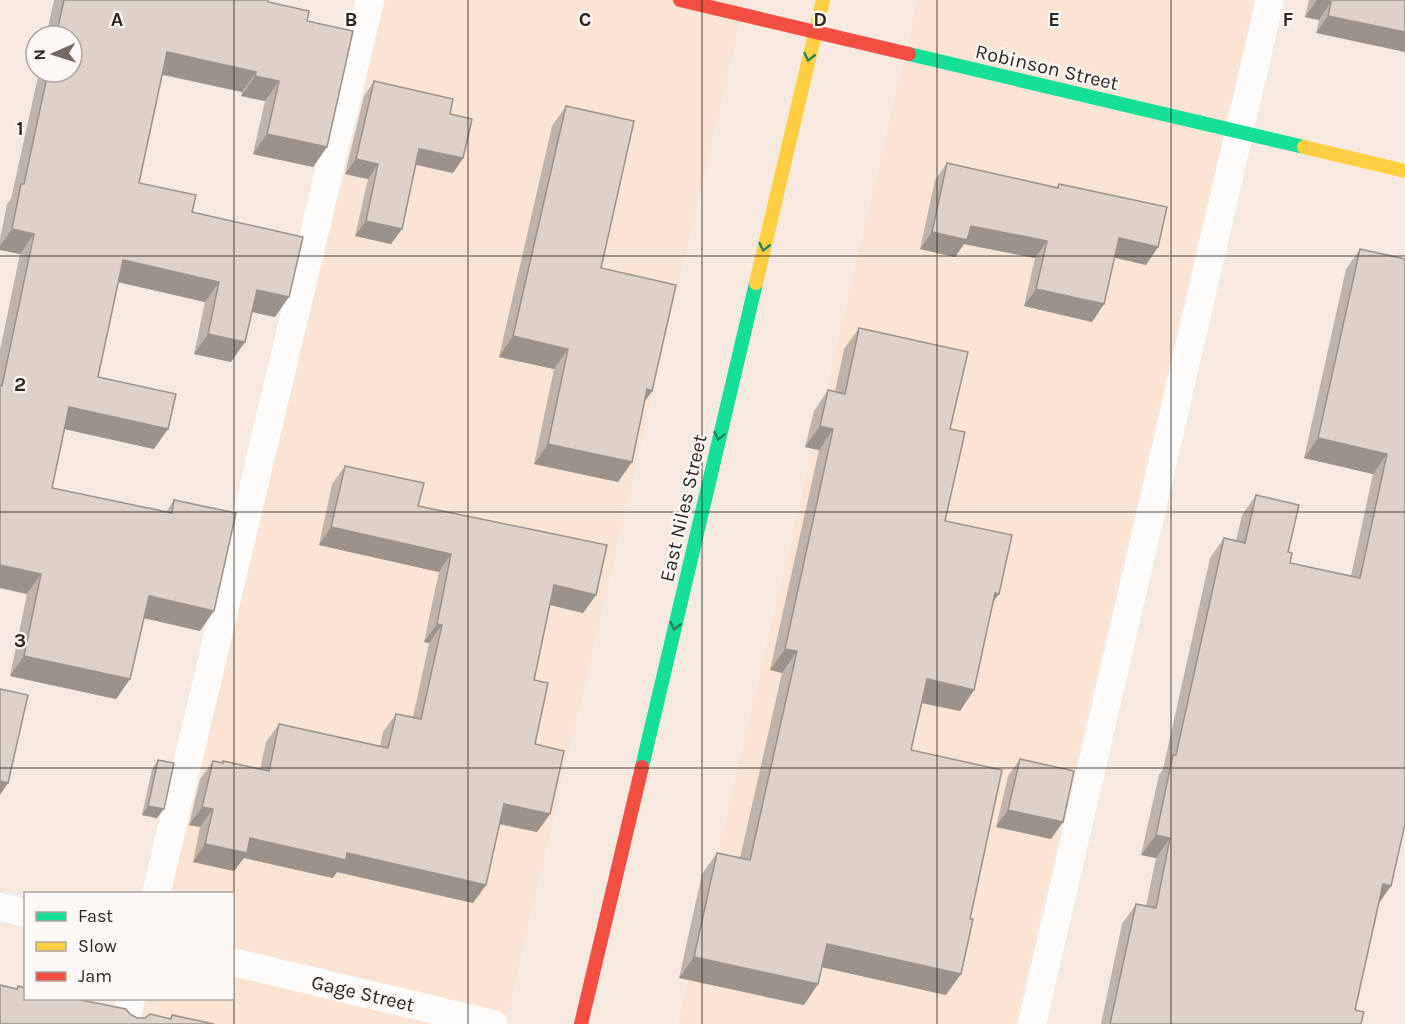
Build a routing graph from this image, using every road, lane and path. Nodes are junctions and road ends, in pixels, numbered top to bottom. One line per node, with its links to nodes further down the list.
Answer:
1 (370, 0): 8 (lane)
2 (680, 0): 5 (main road, Robinson Street)
3 (822, 0): 5 (main road, East Niles Street)
4 (1270, 0): 6 (lane)
5 (815, 32): 6 (main road, Robinson Street); 15 (main road, East Niles Street, one-way to 15)
6 (1239, 132): 7 (main road, Robinson Street); 16 (lane)
7 (1405, 171)
8 (156, 892)
9 (0, 907): 10 (lane)
10 (24, 913)
11 (234, 962): 14 (lane, Gage Street)
12 (131, 1000): 13 (lane)
13 (125, 1024)
14 (494, 1024)
15 (581, 1024)
16 (1032, 1024)

